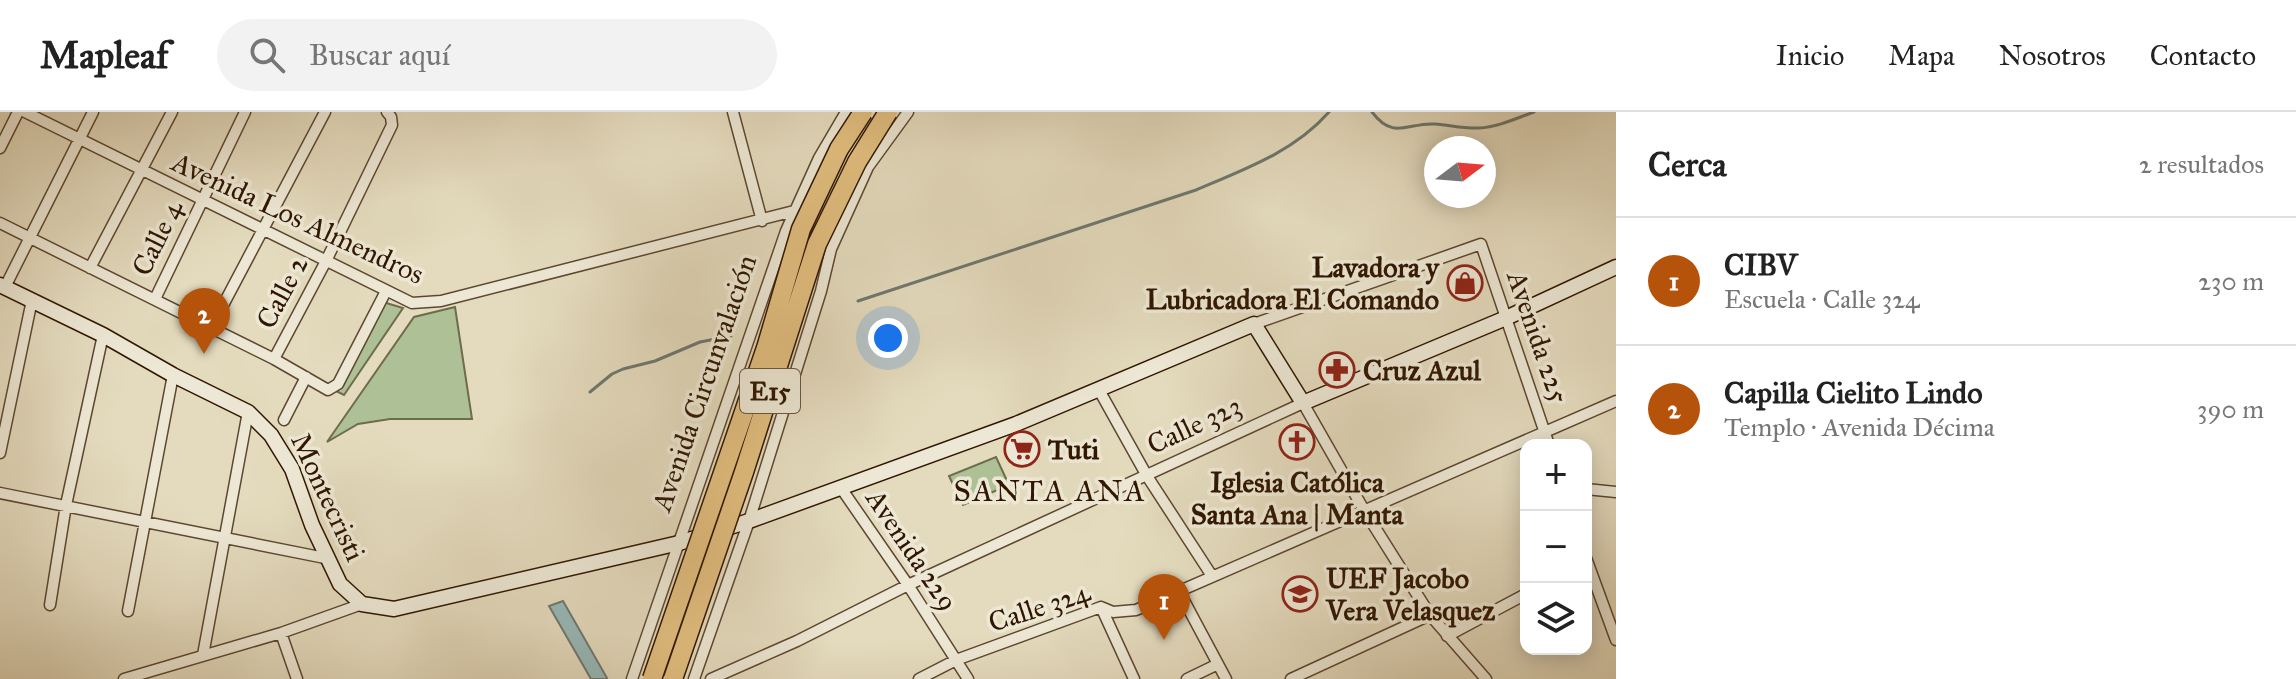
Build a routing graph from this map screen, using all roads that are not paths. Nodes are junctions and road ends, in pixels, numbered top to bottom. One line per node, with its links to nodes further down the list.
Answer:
1 (18, 112): 14 (street)
2 (25, 112): 13 (street, Avenida Los Almendros)
3 (93, 112): 13 (street)
4 (172, 112): 15 (street)
5 (245, 112): 16 (street, Calle 4)
6 (325, 112): 20 (street)
7 (733, 112): 18 (street)
8 (846, 112): 17 (street, Avenida Circunvalación / E15)
9 (863, 112): 75 (highway, Avenida Circunvalación / E15, bridge)
10 (888, 112): 76 (highway, E15, bridge)
11 (908, 112): 52 (street, E15)
12 (389, 114): 22 (street, Calle 2)
13 (78, 139): 15 (street, Avenida Los Almendros); 21 (street)
14 (0, 148)
15 (142, 170): 16 (street, Avenida Los Almendros); 24 (street)
16 (202, 200): 20 (street, Avenida Los Almendros); 27 (street, Calle 4)
17 (794, 211): 18 (street, Avenida Los Almendros); 54 (street, Avenida Circunvalación / E15)
18 (762, 221): 26 (street, Avenida Los Almendros)
19 (0, 223): 21 (street)
20 (262, 230): 22 (street, Avenida Los Almendros); 31 (street)
21 (29, 239): 24 (street); 25 (street)
22 (326, 261): 26 (street, Avenida Los Almendros); 33 (street, Calle 2)
23 (1616, 267): 29 (street, Calle 323)
24 (90, 268): 27 (street)
25 (2, 286): 28 (street, Montecristi)
26 (386, 291): 35 (street)
27 (155, 299): 31 (street)
28 (32, 300): 32 (street, Montecristi); 43 (street)
29 (1506, 318): 30 (street, Avenida 225); 38 (street, Calle 323); 41 (street, Avenida 225)
30 (1254, 324): 36 (street); 38 (street)
31 (211, 328): 33 (street)
32 (103, 335): 34 (street, Montecristi); 49 (street)
33 (274, 359): 35 (street)
34 (173, 375): 39 (street, Montecristi); 51 (street)
35 (306, 377): 40 (street)
36 (1099, 390): 44 (street); 45 (street)
37 (1616, 401): 41 (street, Calle 324)
38 (1303, 403): 44 (street, Calle 323); 50 (street)
39 (248, 412): 53 (street); 55 (street, Montecristi)
40 (284, 420)
41 (1545, 432): 42 (street, Avenida 225); 50 (street, Calle 324)
42 (1547, 439)
43 (0, 453)
44 (1147, 476): 56 (street); 58 (street, Calle 323)
45 (841, 488): 52 (street); 58 (street, Avenida 229)
46 (1592, 490): 47 (street)
47 (1616, 492)
48 (0, 493): 49 (street)
49 (66, 505): 51 (street); 62 (street)
50 (1364, 510): 56 (street, Calle 324); 65 (street)
51 (147, 521): 53 (street); 64 (street)
52 (749, 521): 54 (street); 77 (street, E15)
53 (224, 535): 55 (street); 69 (street)
54 (679, 543): 61 (street); 74 (street, Avenida Circunvalación / E15)
55 (325, 558): 61 (street, Montecristi)
56 (1212, 576): 59 (street, Calle 324)
57 (1592, 577): 68 (street)
58 (908, 585): 70 (street, Avenida 229); 78 (street, Calle 323)
59 (1180, 593): 63 (street, Calle 324); 71 (street)
60 (1520, 597): 67 (street)
61 (362, 604): 66 (street)
62 (50, 605)
63 (1101, 607): 70 (street, Calle 324); 81 (street)
64 (128, 611)
65 (1430, 615): 67 (street); 84 (street)
66 (281, 633): 69 (street); 73 (street)
67 (1447, 636): 85 (street)
68 (1616, 640)
69 (203, 655): 72 (street)
70 (956, 660): 79 (street, Calle 324); 80 (street, Avenida 229)
71 (1218, 664): 82 (street); 83 (street)
72 (124, 679)
73 (297, 679)
74 (632, 679)
75 (652, 679)
76 (673, 679)
77 (694, 679)
78 (711, 679)
79 (919, 679)
80 (968, 679)
81 (1134, 679)
82 (1187, 679)
83 (1226, 679)
84 (1291, 679)
85 (1486, 679)

